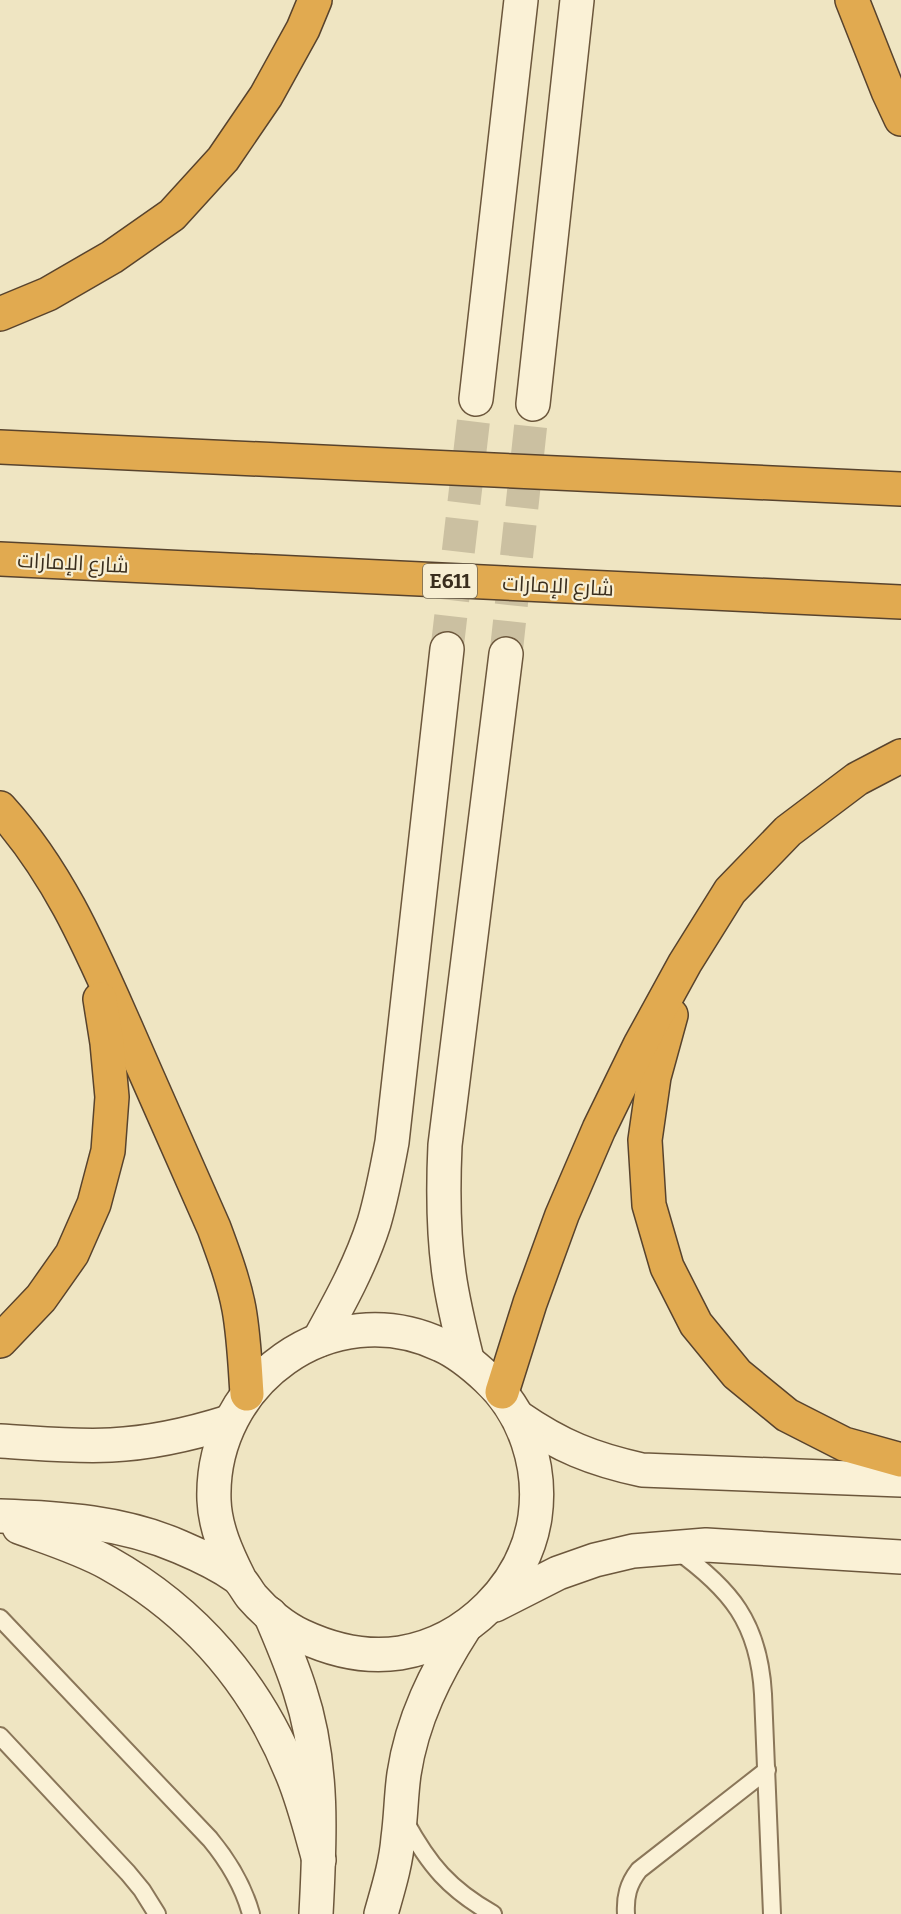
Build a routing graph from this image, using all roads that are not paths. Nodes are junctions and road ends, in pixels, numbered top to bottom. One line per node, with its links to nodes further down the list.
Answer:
1 (315, 0): 6 (highway)
2 (521, 0): 7 (street)
3 (577, 0): 8 (street)
4 (852, 0): 5 (highway)
5 (901, 119)
6 (0, 314)
7 (476, 399)
8 (533, 404)
9 (0, 447): 10 (highway)
10 (901, 489)
11 (0, 559): 12 (highway, شارع الإمارات / E611)
12 (901, 602)
13 (447, 649): 19 (street)
14 (506, 654): 21 (street)
15 (901, 756): 18 (highway)
16 (0, 808): 17 (highway)
17 (92, 953): 20 (highway); 22 (highway)
18 (685, 963): 23 (highway); 26 (highway)
19 (319, 1340): 21 (street); 22 (street)
20 (0, 1341)
21 (467, 1359): 23 (street)
22 (247, 1394): 24 (street)
23 (510, 1404): 27 (street); 35 (street)
24 (229, 1422): 25 (street); 32 (street)
25 (0, 1441)
26 (901, 1460)
27 (901, 1480)
28 (0, 1516): 32 (street)
29 (0, 1522): 39 (street)
30 (671, 1547): 31 (street); 35 (street); 37 (lane)
31 (901, 1557)
32 (239, 1578): 33 (street)
33 (270, 1614): 35 (street); 39 (street)
34 (0, 1618): 41 (lane)
35 (476, 1618): 38 (street)
36 (0, 1736): 40 (lane)
37 (766, 1770): 45 (lane); 46 (lane)
38 (400, 1812): 43 (street); 44 (lane)
39 (319, 1860): 42 (street)
40 (157, 1914)
41 (251, 1914)
42 (316, 1914)
43 (381, 1914)
44 (493, 1914)
45 (626, 1914)
46 (772, 1914)

